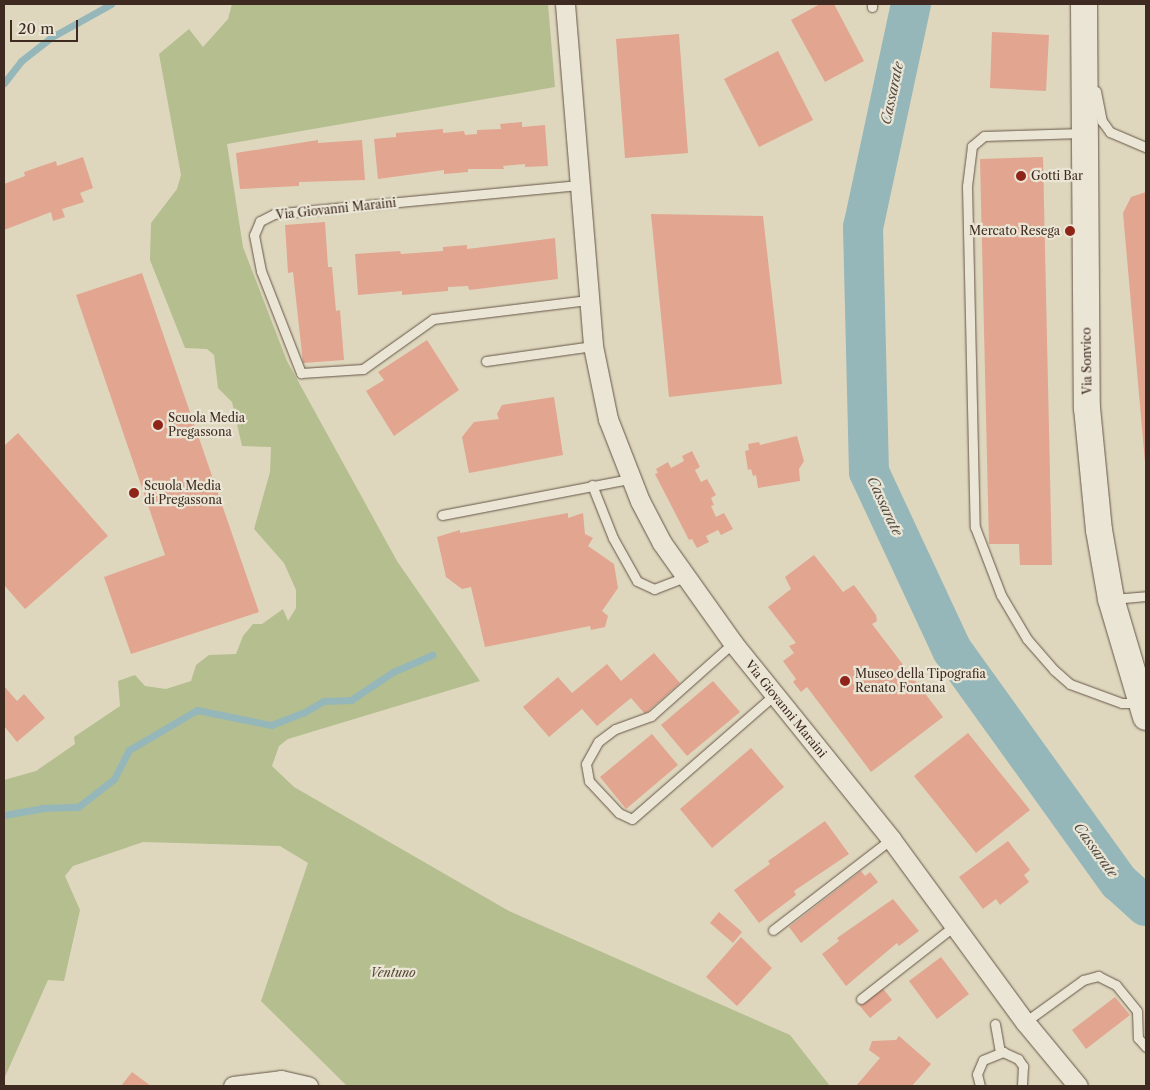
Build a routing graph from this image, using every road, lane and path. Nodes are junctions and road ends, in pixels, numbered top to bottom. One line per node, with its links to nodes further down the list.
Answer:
1 (565, 4): 6 (street, Via Giovanni Maraini)
2 (1084, 4): 3 (main road, Via Sonvico)
3 (1086, 41): 4 (main road, Via Sonvico); 5 (lane)
4 (1084, 133): 15 (main road, Via Sonvico); 18 (lane)
5 (1146, 147)
6 (579, 185): 7 (street, Via Giovanni Maraini); 7 (lane, Via Giovanni Maraini)
7 (588, 300): 8 (street, Via Giovanni Maraini)
8 (593, 346): 9 (lane); 10 (street, Via Giovanni Maraini)
9 (486, 361)
10 (630, 479): 11 (lane); 13 (street, Via Giovanni Maraini)
11 (592, 485): 12 (lane); 13 (lane)
12 (442, 514)
13 (684, 577): 16 (street, Via Giovanni Maraini)
14 (1146, 596): 15 (lane)
15 (1111, 599): 18 (main road, Via Sonvico)
16 (733, 643): 17 (street, Via Giovanni Maraini); 17 (lane)
17 (774, 695): 19 (street, Via Giovanni Maraini)
18 (1144, 712)
19 (891, 839): 20 (street, Via Giovanni Maraini); 21 (lane)
20 (954, 926): 22 (lane); 23 (street, Via Giovanni Maraini)
21 (772, 930)
22 (861, 999)
23 (1025, 1022): 25 (lane); 31 (street, Via Giovanni Maraini)
24 (995, 1024): 26 (lane)
25 (1146, 1046)
26 (1000, 1052): 29 (lane); 30 (lane)
27 (233, 1086): 28 (street)
28 (308, 1086)
29 (980, 1086)
30 (1022, 1086)
31 (1078, 1086)

